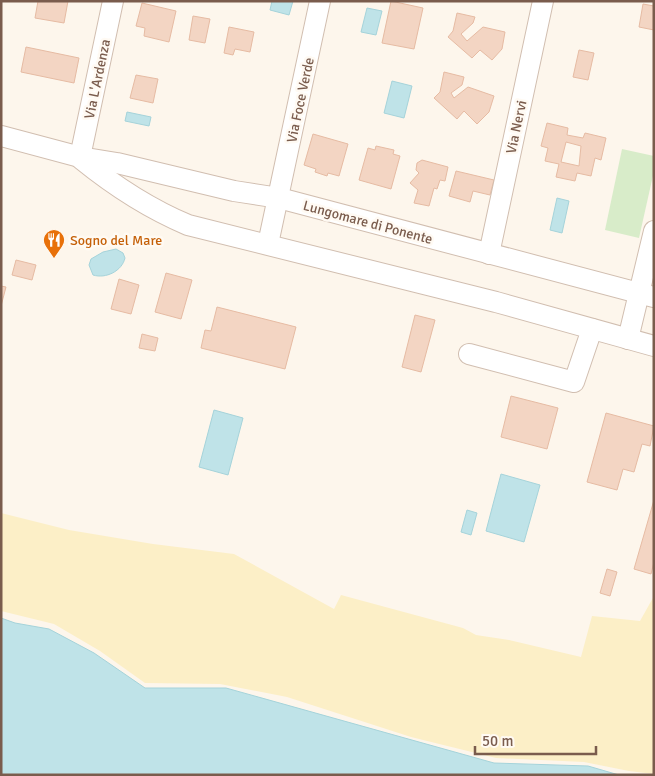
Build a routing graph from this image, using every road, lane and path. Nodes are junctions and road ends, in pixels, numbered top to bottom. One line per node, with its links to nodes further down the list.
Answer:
1 (114, 1): 5 (street, Via L'Ardenza)
2 (320, 1): 6 (street, Via Foce Verde)
3 (542, 1): 9 (street, Via Nervi)
4 (1, 136): 5 (street, Lungomare di Ponente)
5 (80, 157): 6 (street, Lungomare di Ponente); 8 (street, Lungomare di Ponente)
6 (277, 207): 8 (street); 9 (street, Lungomare di Ponente)
7 (654, 232): 10 (street)
8 (268, 244): 11 (street, Lungomare di Ponente)
9 (489, 254): 10 (street, Lungomare di Ponente)
10 (647, 295): 12 (street)
11 (592, 329): 12 (street, Lungomare di Ponente); 14 (street)
12 (628, 340): 13 (street, Lungomare di Ponente)
13 (654, 346)
14 (469, 354)

